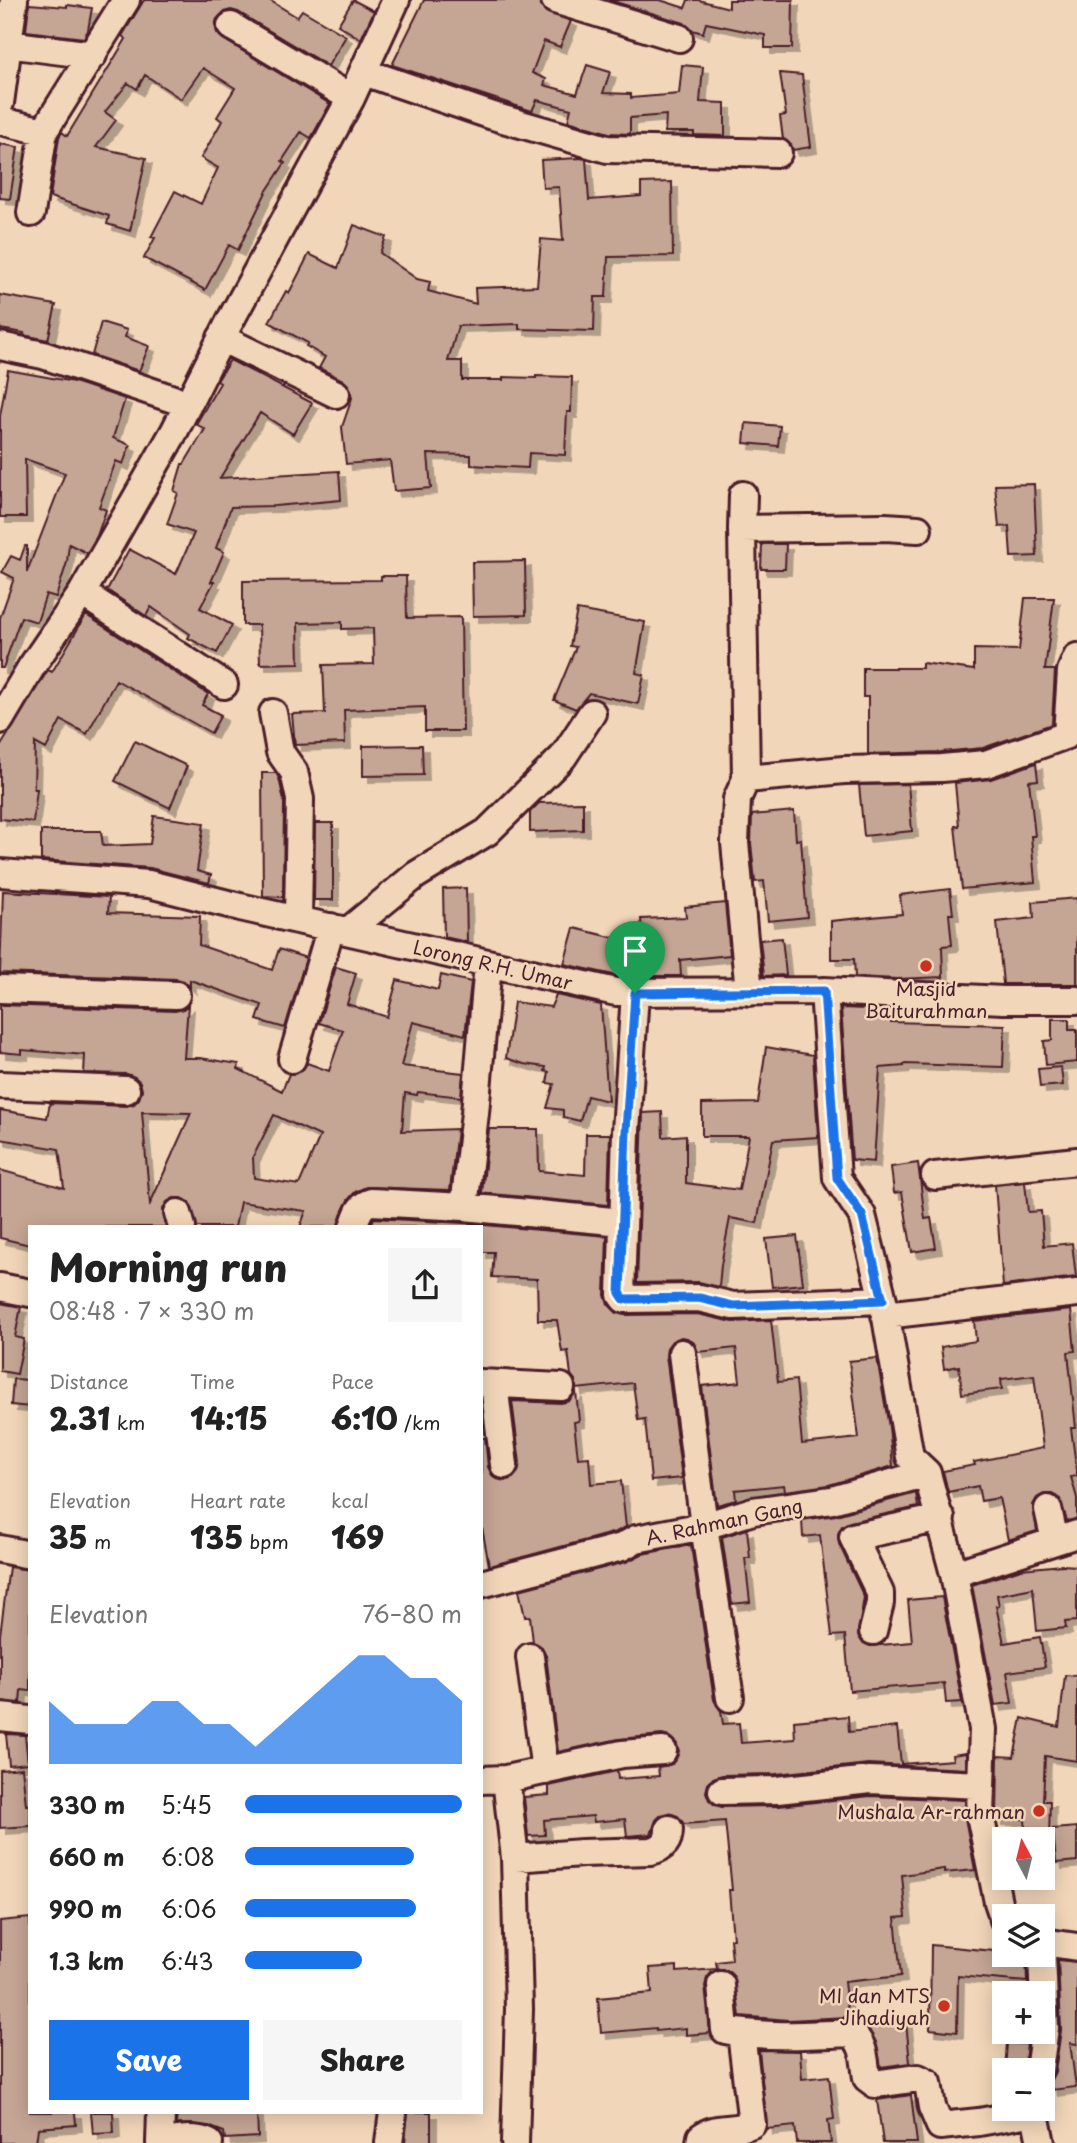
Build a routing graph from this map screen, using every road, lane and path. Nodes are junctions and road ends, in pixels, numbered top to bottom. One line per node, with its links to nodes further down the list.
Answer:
1 (14, 0): 7 (street)
2 (396, 0): 9 (street)
3 (555, 0): 6 (street)
4 (127, 1): 8 (street)
5 (231, 26): 10 (street)
6 (679, 38)
7 (7, 44): 8 (street); 11 (street)
8 (93, 55): 13 (street)
9 (364, 72): 10 (street); 14 (street)
10 (351, 98): 16 (street)
11 (0, 103)
12 (0, 121): 13 (street)
13 (44, 131): 15 (street)
14 (778, 153)
15 (31, 213)
16 (221, 338): 18 (street); 19 (street)
17 (0, 346): 19 (street)
18 (336, 394)
19 (188, 404): 23 (street)
20 (744, 495): 21 (street)
21 (742, 529): 22 (street); 29 (street)
22 (918, 529)
23 (82, 593): 25 (street); 28 (street)
24 (1077, 657): 29 (street)
25 (224, 685)
26 (273, 713): 31 (street)
27 (593, 713): 32 (street)
28 (0, 720)
29 (746, 779): 36 (street)
30 (0, 873): 31 (street, Lorong R.H. Umar)
31 (298, 919): 32 (street, Lorong R.H. Umar)
32 (339, 929): 33 (street, Lorong R.H. Umar); 40 (street)
33 (488, 964): 37 (street, Lorong R.H. Umar); 45 (street)
34 (0, 989): 38 (street)
35 (824, 991): 36 (street, Lorong R.H. Umar); 39 (street, Lorong R.H. Umar); 51 (street)
36 (749, 992): 37 (street, Lorong R.H. Umar)
37 (635, 993): 46 (street)
38 (176, 995)
39 (1077, 1000)
40 (292, 1059)
41 (0, 1086): 42 (street)
42 (126, 1090)
43 (1077, 1161): 44 (street)
44 (935, 1177)
45 (464, 1207): 46 (street); 47 (street)
46 (623, 1222): 51 (street)
47 (354, 1225)
48 (0, 1287): 49 (street)
49 (28, 1293)
50 (1077, 1293): 51 (street)
51 (884, 1307): 56 (street)
52 (682, 1353): 59 (street)
53 (488, 1384): 54 (street); 55 (street)
54 (561, 1387)
55 (504, 1465)
56 (927, 1473): 58 (street); 59 (street, A. Rahman Gang)
57 (1048, 1509): 60 (street)
58 (941, 1518): 63 (street); 65 (street)
59 (704, 1525): 64 (street, A. Rahman Gang); 67 (street)
60 (1066, 1537): 63 (street)
61 (0, 1549): 62 (street)
62 (28, 1555)
63 (954, 1574): 73 (street)
64 (483, 1583)
65 (873, 1631)
66 (530, 1657): 71 (street)
67 (730, 1698)
68 (0, 1717): 69 (street)
69 (28, 1720)
70 (663, 1751): 71 (street)
71 (545, 1771): 72 (street)
72 (493, 1780): 76 (street)
73 (981, 1785): 74 (street); 77 (street)
74 (722, 1791)
75 (669, 1829): 76 (street)
76 (514, 1858): 91 (street)
77 (999, 1904)
78 (1055, 1944): 79 (street)
79 (1077, 1947)
80 (1042, 1967): 83 (street)
81 (721, 1985): 82 (street)
82 (741, 2033): 86 (street); 92 (street)
83 (1041, 2058)
84 (161, 2114): 88 (street)
85 (393, 2114): 90 (street)
86 (992, 2119)
87 (1036, 2121): 93 (street)
88 (160, 2143): 89 (street)
89 (209, 2143)
90 (389, 2143)
91 (515, 2143)
92 (700, 2143)
93 (1041, 2143)

